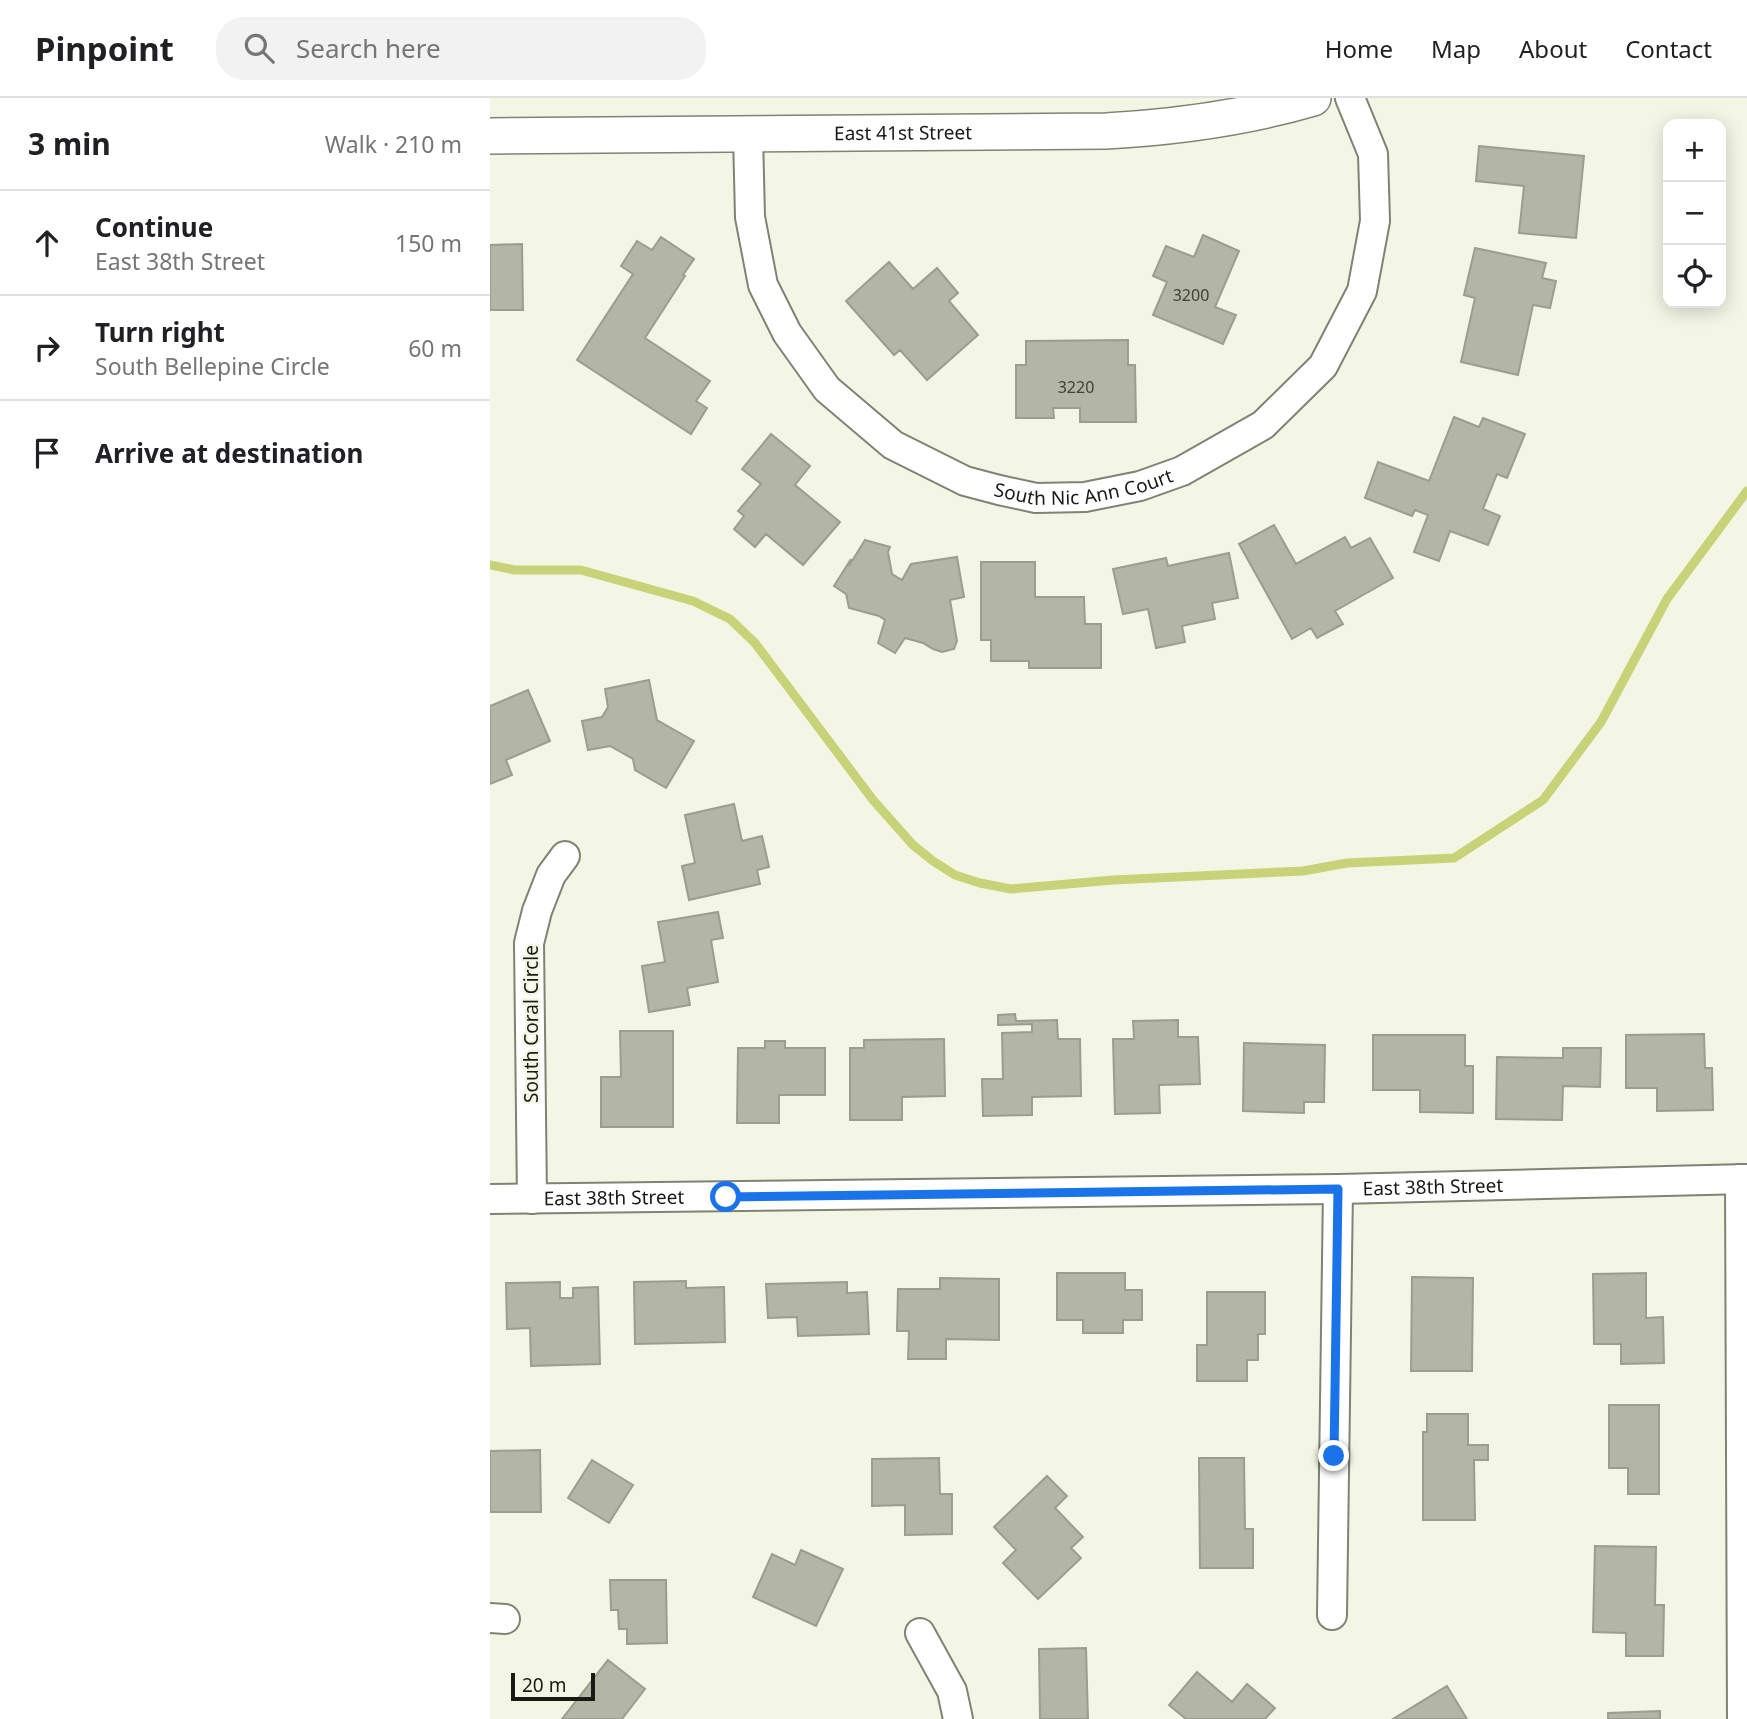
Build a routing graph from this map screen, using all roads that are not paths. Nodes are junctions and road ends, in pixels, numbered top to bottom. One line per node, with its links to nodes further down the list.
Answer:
1 (1313, 98): 3 (street, East 41st Street)
2 (1350, 98): 3 (street, South Nic Ann Court)
3 (748, 135): 4 (street, East 41st Street)
4 (490, 136)
5 (565, 856): 9 (street, South Coral Circle)
6 (1744, 1179): 7 (street, East 38th Street); 13 (street)
7 (1338, 1189): 9 (street, East 38th Street); 10 (street)
8 (490, 1199): 9 (street, East 38th Street)
9 (532, 1199)
10 (1332, 1615)
11 (920, 1633): 12 (street)
12 (958, 1719)
13 (1742, 1719)

